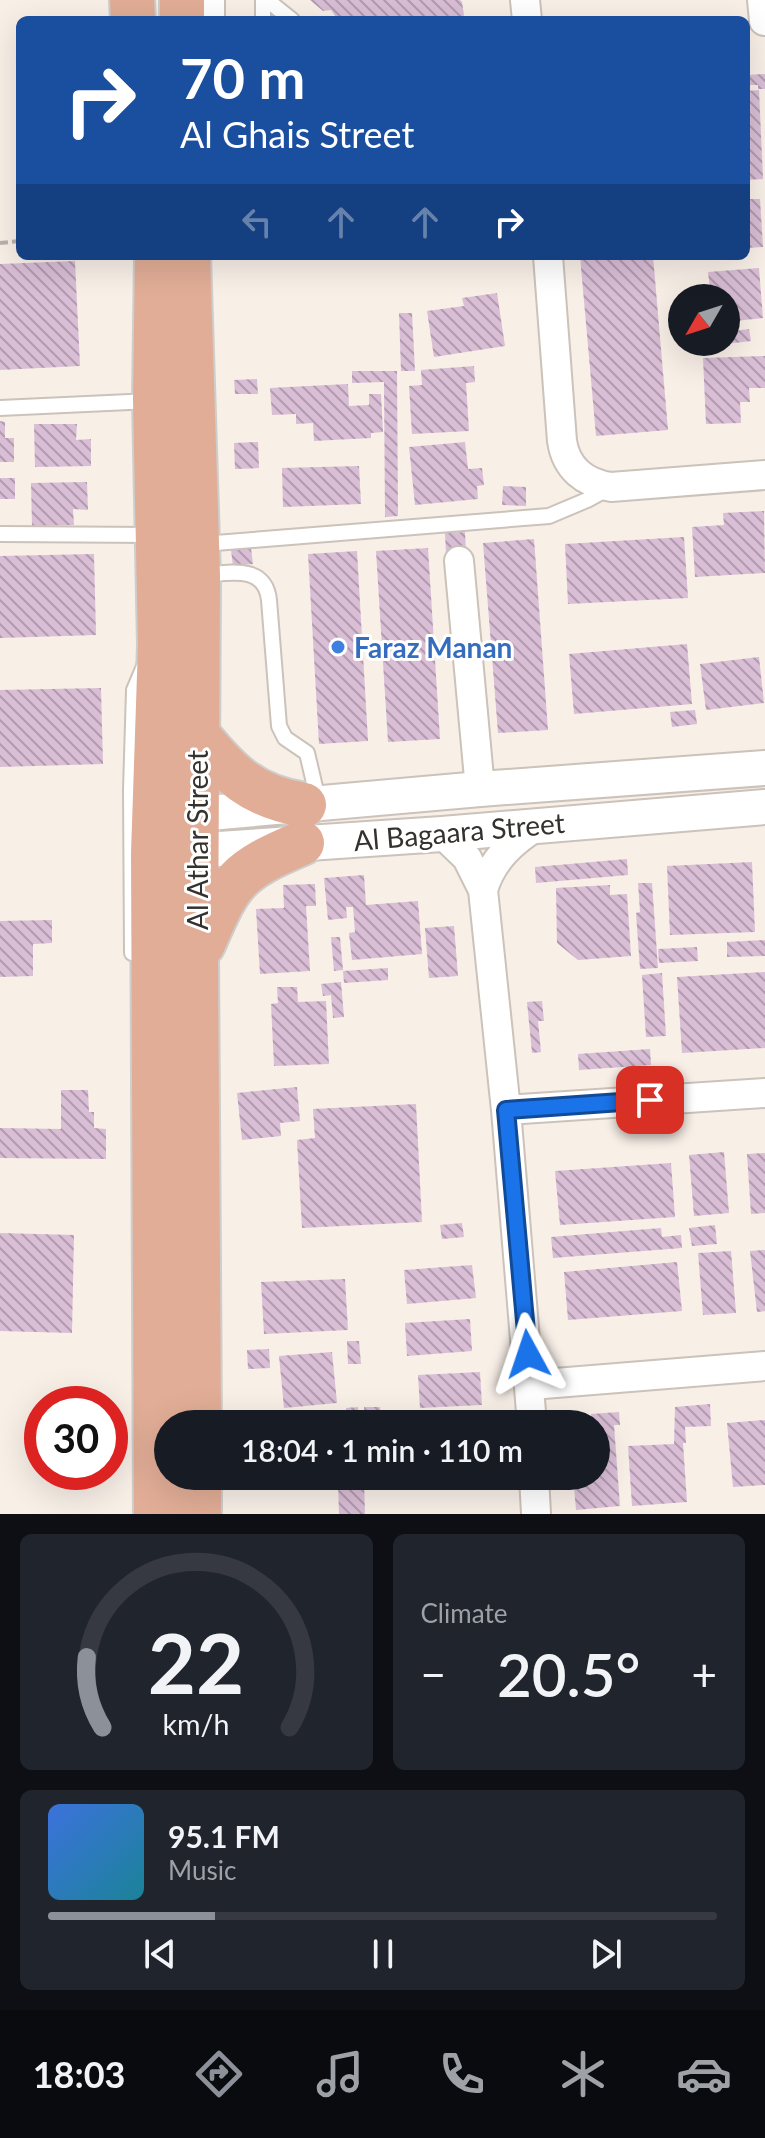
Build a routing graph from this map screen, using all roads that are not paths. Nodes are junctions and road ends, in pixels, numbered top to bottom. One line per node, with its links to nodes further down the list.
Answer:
1 (265, 0): 3 (lane)
2 (762, 0): 4 (street)
3 (287, 16)
4 (765, 21)
5 (204, 260): 8 (street)
6 (548, 260): 12 (street)
7 (163, 261): 8 (main road, Al Athar Street); 9 (main road, Al Athar Street)
8 (191, 341): 14 (main road, Al Athar Street)
9 (155, 400): 10 (lane); 14 (main road, Al Athar Street)
10 (0, 408)
11 (765, 475): 12 (street)
12 (611, 487): 14 (lane)
13 (0, 534): 14 (lane)
14 (185, 552): 16 (main road, Al Athar Street); 17 (main road, Al Athar Street); 21 (lane)
15 (459, 561): 19 (street)
16 (160, 645): 25 (main road, Al Athar Street); 28 (lane)
17 (197, 734): 21 (main road); 23 (main road, Al Athar Street)
18 (765, 768): 19 (street, Al Bagaara Street)
19 (480, 789): 21 (street, Al Bagaara Street)
20 (765, 807): 22 (street, Al Bagaara Street)
21 (308, 817): 23 (street, Al Bagaara Street); 24 (street, Al Bagaara Street); 27 (main road)
22 (540, 824): 24 (street, Al Bagaara Street); 26 (street)
23 (197, 833): 25 (main road); 25 (main road); 27 (main road, Al Athar Street)
24 (442, 834): 26 (street)
25 (154, 836): 37 (main road, Al Athar Street)
26 (483, 890): 30 (street)
27 (196, 961): 33 (main road, Al Athar Street)
28 (132, 963)
29 (765, 1093): 30 (street)
30 (506, 1110): 32 (street)
31 (765, 1366): 32 (street)
32 (531, 1385): 34 (street)
33 (199, 1410)
34 (532, 1410)
35 (199, 1490): 38 (main road)
36 (535, 1490): 39 (street)
37 (156, 1514)
38 (199, 1514)
39 (536, 1514)

